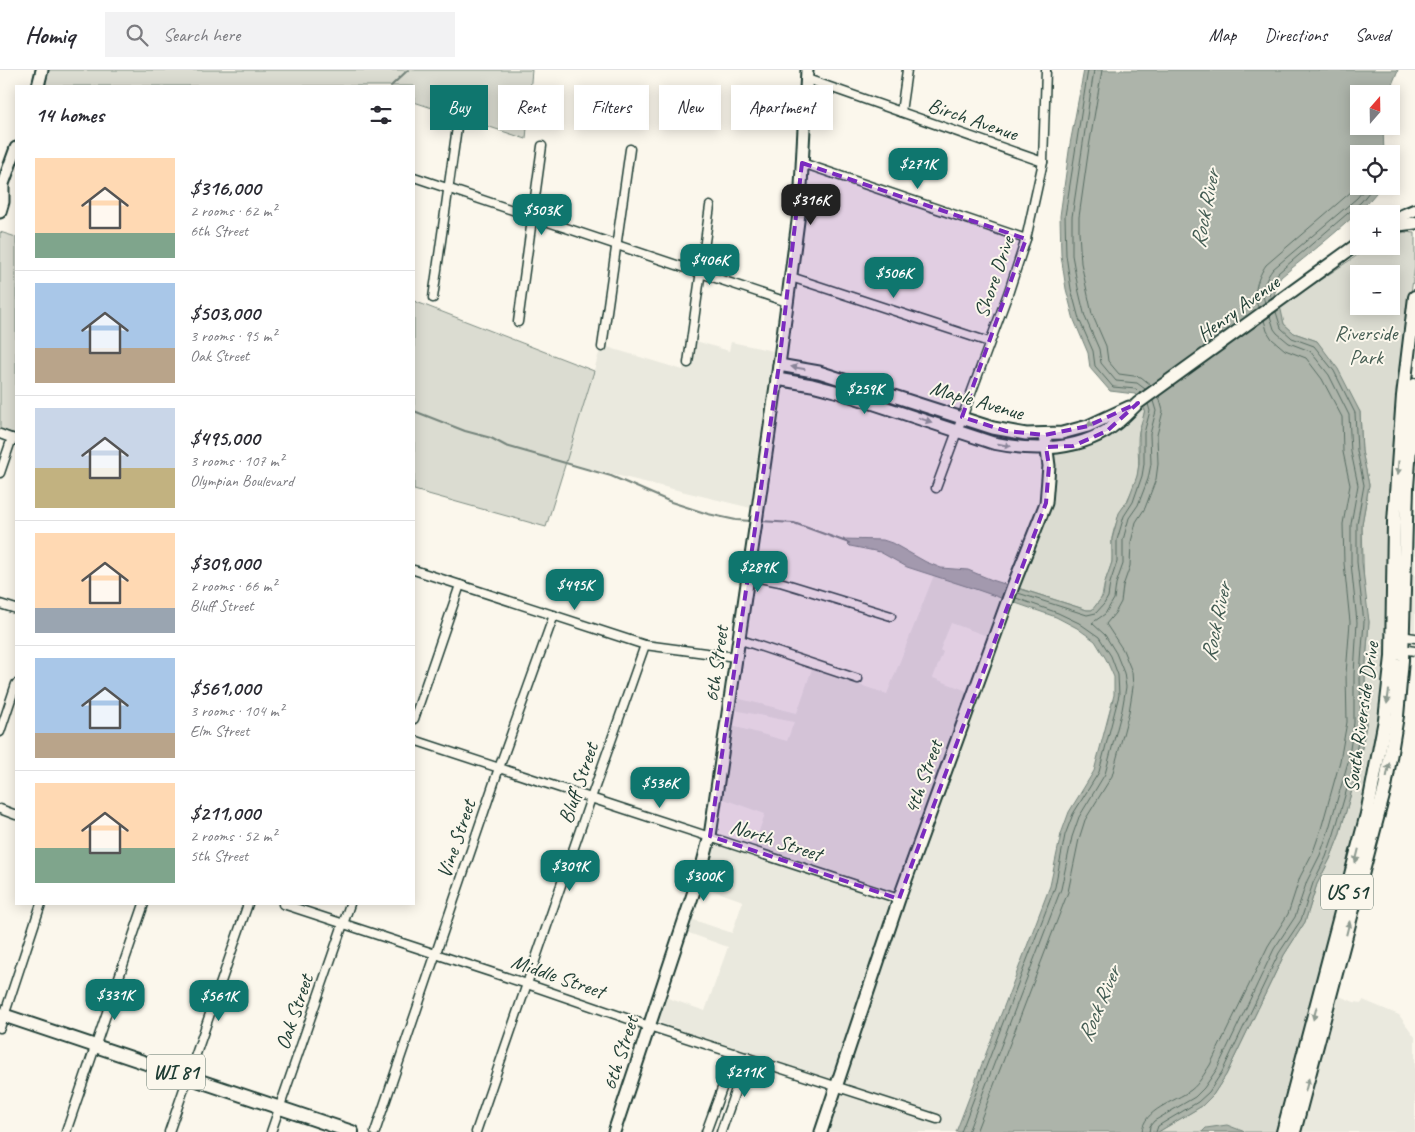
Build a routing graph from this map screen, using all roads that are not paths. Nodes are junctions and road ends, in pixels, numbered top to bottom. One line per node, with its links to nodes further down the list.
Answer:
1 (42, 70): 5 (street)
2 (907, 70): 6 (street)
3 (1046, 70): 11 (street, Shore Drive)
4 (807, 75): 6 (street, Birch Avenue); 12 (street, 6th Street)
5 (38, 85)
6 (901, 112): 11 (street, Birch Avenue)
7 (457, 130): 14 (street)
8 (542, 146): 19 (street)
9 (630, 149): 24 (street)
10 (15, 151): 15 (street)
11 (1043, 162): 23 (street, Shore Drive)
12 (802, 163): 23 (street); 27 (street, 6th Street)
13 (415, 177): 14 (street)
14 (449, 189): 19 (street); 29 (street)
15 (1, 191): 18 (street)
16 (710, 206): 26 (street)
17 (1415, 210): 20 (street)
18 (0, 212)
19 (533, 217): 24 (street); 31 (street)
20 (1400, 217)
21 (1415, 223): 22 (street)
22 (1400, 224)
23 (1026, 239): 32 (street, Shore Drive)
24 (618, 245): 26 (street); 33 (street)
25 (1350, 250): 38 (street, Henry Avenue)
26 (700, 274): 30 (street); 34 (street)
27 (791, 277): 30 (street, 6th Street); 32 (street)
28 (1415, 297): 55 (main road, South Riverside Drive / US 51, one-way to 55)
29 (433, 298)
30 (787, 302): 35 (street, 6th Street)
31 (518, 322)
32 (990, 342): 39 (street, Shore Drive)
33 (602, 347)
34 (688, 363)
35 (779, 365): 36 (street, 6th Street); 39 (street, Maple Avenue, one-way to 35)
36 (777, 378): 40 (street, Maple Avenue, one-way to 40); 48 (street, 6th Street)
37 (1415, 385): 55 (main road, South Riverside Drive / US 51)
38 (1138, 403): 42 (street, Maple Avenue, one-way to 42); 44 (street, Maple Avenue)
39 (962, 418): 40 (street, Shore Drive); 42 (street, Maple Avenue)
40 (958, 431): 44 (street, Maple Avenue, one-way to 44); 46 (street, Shore Drive)
41 (0, 434): 43 (street)
42 (1045, 434): 44 (street, 4th Street)
43 (14, 439): 45 (street)
44 (1046, 447): 68 (street, 4th Street)
45 (0, 473)
46 (936, 488)
47 (415, 570): 49 (street)
48 (748, 576): 53 (street); 54 (street, 6th Street)
49 (460, 585): 52 (street); 60 (street)
50 (0, 604): 51 (street)
51 (15, 609)
52 (554, 615): 56 (street); 63 (street, Vine Street)
53 (891, 616)
54 (738, 639): 57 (street, 6th Street); 58 (street)
55 (1404, 643): 96 (main road, South Riverside Drive / US 51, one-way to 96); 97 (main road, South Riverside Drive / US 51, one-way to 55)
56 (645, 645): 57 (street); 64 (street, Bluff Street)
57 (736, 657): 67 (street, 6th Street)
58 (858, 679)
59 (15, 687): 61 (street)
60 (415, 716)
61 (0, 732)
62 (415, 740): 63 (street, North Street)
63 (499, 768): 64 (street, North Street); 75 (street, Vine Street)
64 (591, 798): 67 (street, North Street); 76 (street, Bluff Street)
65 (0, 809): 66 (street)
66 (15, 815)
67 (710, 836): 68 (street, North Street); 78 (street, 6th Street)
68 (898, 899): 83 (street, 4th Street)
69 (41, 905): 77 (street)
70 (144, 905): 79 (street)
71 (248, 905): 82 (street)
72 (286, 905): 74 (street, Middle Street)
73 (350, 905): 74 (street, Oak Street)
74 (343, 924): 75 (street, Middle Street); 84 (street, Oak Street)
75 (436, 954): 76 (street, Middle Street); 90 (street, Vine Street)
76 (527, 984): 78 (street, Middle Street); 91 (street, Bluff Street)
77 (1, 1019): 79 (main road, WI 81)
78 (649, 1026): 80 (street, Middle Street); 92 (street, 6th Street)
79 (95, 1045): 82 (main road, WI 81); 86 (street)
80 (735, 1053): 81 (street, Middle Street); 93 (street)
81 (747, 1057): 83 (street, Middle Street); 94 (street)
82 (188, 1076): 84 (main road, WI 81); 87 (street)
83 (836, 1085): 85 (street, Middle Street); 95 (street, 4th Street)
84 (280, 1107): 88 (street, Oak Street); 89 (main road, WI 81)
85 (937, 1119)
86 (66, 1132)
87 (169, 1132)
88 (271, 1132)
89 (352, 1132)
90 (374, 1132)
91 (476, 1132)
92 (614, 1132)
93 (706, 1132)
94 (721, 1132)
95 (821, 1132)
96 (1283, 1132)
97 (1294, 1132)

